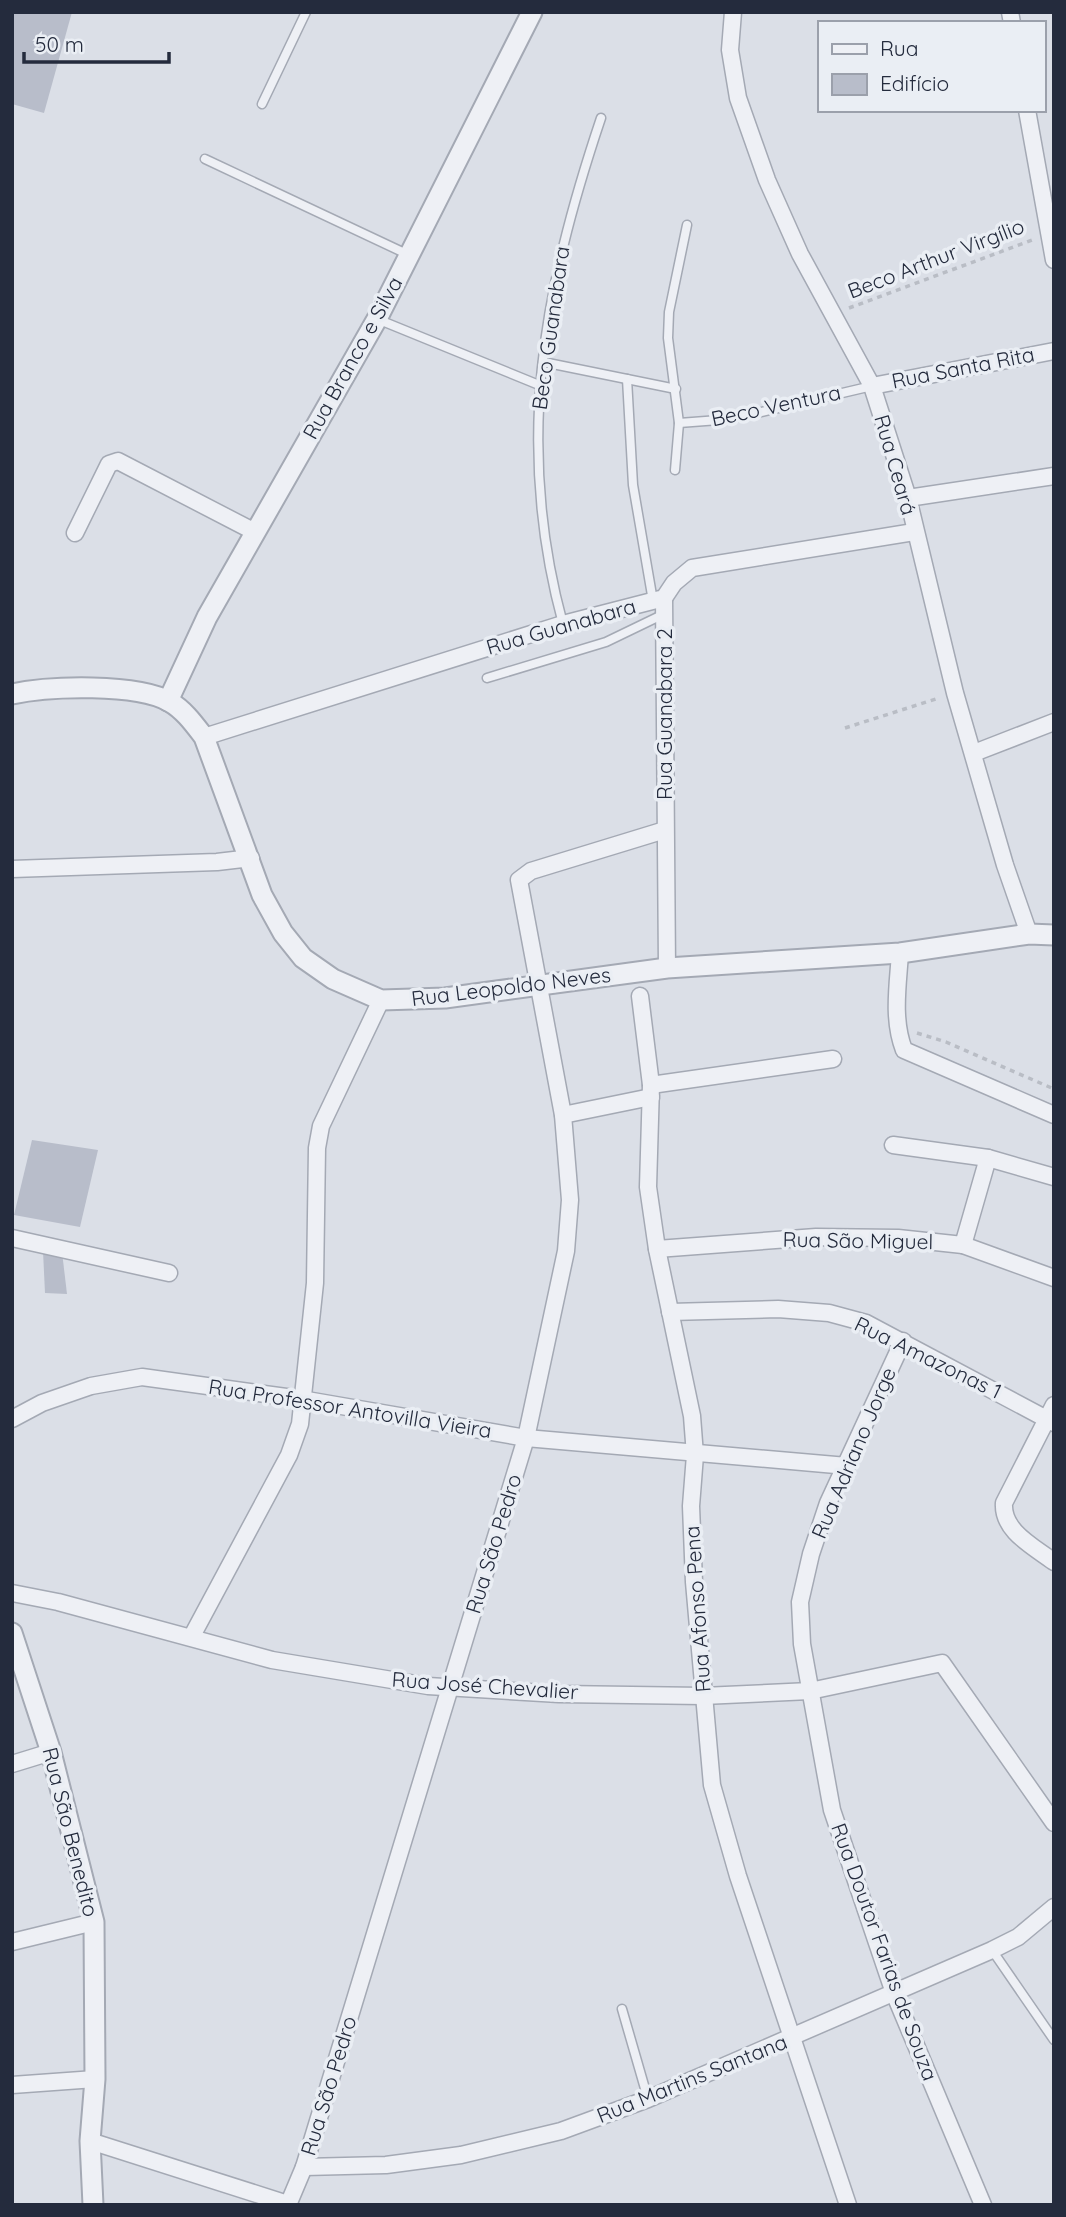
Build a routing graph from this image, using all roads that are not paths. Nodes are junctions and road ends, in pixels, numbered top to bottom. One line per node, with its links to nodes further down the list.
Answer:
1 (306, 12): 4 (lane)
2 (532, 12): 9 (street, Rua Branco e Silva)
3 (733, 12): 16 (street, Rua Ceará)
4 (262, 104)
5 (1027, 112): 10 (street)
6 (601, 118): 13 (lane, Beco Guanabara)
7 (205, 159): 9 (lane)
8 (687, 225): 17 (lane, Beco Ventura)
9 (409, 255): 11 (street, Rua Branco e Silva)
10 (1054, 260)
11 (377, 319): 15 (lane); 22 (street, Rua Branco e Silva)
12 (1054, 351): 16 (street, Rua Santa Rita)
13 (543, 362): 14 (lane); 15 (lane, Beco Guanabara)
14 (627, 379): 17 (lane); 25 (lane, Rua Guanabara 2)
15 (539, 385): 26 (lane, Beco Guanabara)
16 (872, 386): 18 (lane, Beco Ventura); 21 (street, Rua Ceará)
17 (676, 388): 18 (lane, Beco Ventura)
18 (679, 423): 19 (lane, Beco Ventura)
19 (674, 470)
20 (1054, 476): 21 (street)
21 (908, 498): 23 (street, Rua Ceará)
22 (255, 532): 24 (street); 29 (street, Rua Branco e Silva)
23 (914, 532): 25 (street, Rua Guanabara); 32 (street, Rua Ceará)
24 (75, 533)
25 (660, 604): 26 (street, Rua Guanabara); 27 (lane); 33 (street, Rua Guanabara 2)
26 (563, 624): 31 (street, Rua Guanabara)
27 (487, 678)
28 (12, 694): 29 (street)
29 (168, 701): 31 (street, Rua Leopoldo Neves)
30 (1054, 722): 32 (street)
31 (204, 737): 34 (street, Rua Leopoldo Neves)
32 (974, 753): 36 (street, Rua Ceará)
33 (665, 831): 39 (street, Rua Guanabara 2); 40 (street, Rua São Pedro)
34 (250, 858): 35 (street); 42 (street, Rua Leopoldo Neves)
35 (12, 869)
36 (1028, 934): 37 (street, Rua Leopoldo Neves); 38 (street, Rua Leopoldo Neves)
37 (1054, 935)
38 (900, 953): 39 (street, Rua Leopoldo Neves); 46 (street)
39 (667, 968): 40 (street, Rua Leopoldo Neves)
40 (537, 984): 42 (street, Rua Leopoldo Neves); 45 (street, Rua São Pedro)
41 (640, 996): 44 (street, Rua Afonso Pena)
42 (381, 1000): 57 (street)
43 (833, 1059): 44 (street)
44 (651, 1091): 45 (street); 52 (street, Rua Afonso Pena)
45 (563, 1115): 60 (street, Rua São Pedro)
46 (1054, 1115)
47 (893, 1145): 48 (street)
48 (988, 1158): 49 (street); 51 (street)
49 (1054, 1177)
50 (12, 1238): 53 (street)
51 (963, 1245): 52 (street, Rua São Miguel); 54 (street, Rua São Miguel)
52 (657, 1249): 55 (street, Rua Afonso Pena)
53 (169, 1273)
54 (1054, 1278)
55 (670, 1312): 56 (street, Rua Amazonas 1); 61 (street, Rua Afonso Pena)
56 (903, 1341): 58 (street, Rua Amazonas 1); 62 (street, Rua Adriano Jorge)
57 (301, 1399): 59 (street, Rua Professor Antovilla Vieira); 60 (street, Rua Professor Antovilla Vieira); 66 (street)
58 (1052, 1416): 63 (street)
59 (12, 1419)
60 (526, 1437): 61 (street, Rua Professor Antovilla Vieira); 67 (street, Rua São Pedro)
61 (695, 1455): 62 (street, Rua Professor Antovilla Vieira); 69 (street, Rua Afonso Pena)
62 (846, 1466): 68 (street, Rua Adriano Jorge)
63 (1054, 1562)
64 (12, 1593): 66 (street, Rua José Chevalier)
65 (12, 1633): 70 (street, Rua São Benedito)
66 (192, 1636): 67 (street, Rua José Chevalier)
67 (452, 1687): 69 (street, Rua José Chevalier); 85 (street, Rua São Pedro)
68 (810, 1691): 69 (street, Rua José Chevalier); 72 (street, Rua José Chevalier); 77 (street, Rua Doutor Farias de Souza)
69 (703, 1696): 79 (street, Rua Afonso Pena)
70 (51, 1752): 71 (street); 74 (street, Rua São Benedito)
71 (12, 1765)
72 (1054, 1823)
73 (1054, 1907): 76 (street, Rua Martins Santana)
74 (94, 1922): 75 (street); 81 (street, Rua São Benedito)
75 (12, 1942)
76 (992, 1950): 77 (street, Rua Martins Santana); 80 (lane)
77 (894, 1993): 79 (street, Rua Martins Santana); 89 (street, Rua Doutor Farias de Souza)
78 (622, 2010): 83 (lane)
79 (792, 2038): 83 (street, Rua Martins Santana); 88 (street, Rua Afonso Pena)
80 (1054, 2040)
81 (95, 2079): 82 (street); 84 (street, Rua São Benedito)
82 (12, 2085)
83 (648, 2099): 85 (street, Rua Martins Santana)
84 (90, 2141): 86 (street, Rua São Benedito); 87 (street)
85 (304, 2167): 87 (street, Rua São Pedro)
86 (93, 2205)
87 (288, 2205)
88 (848, 2205)
89 (983, 2205)

